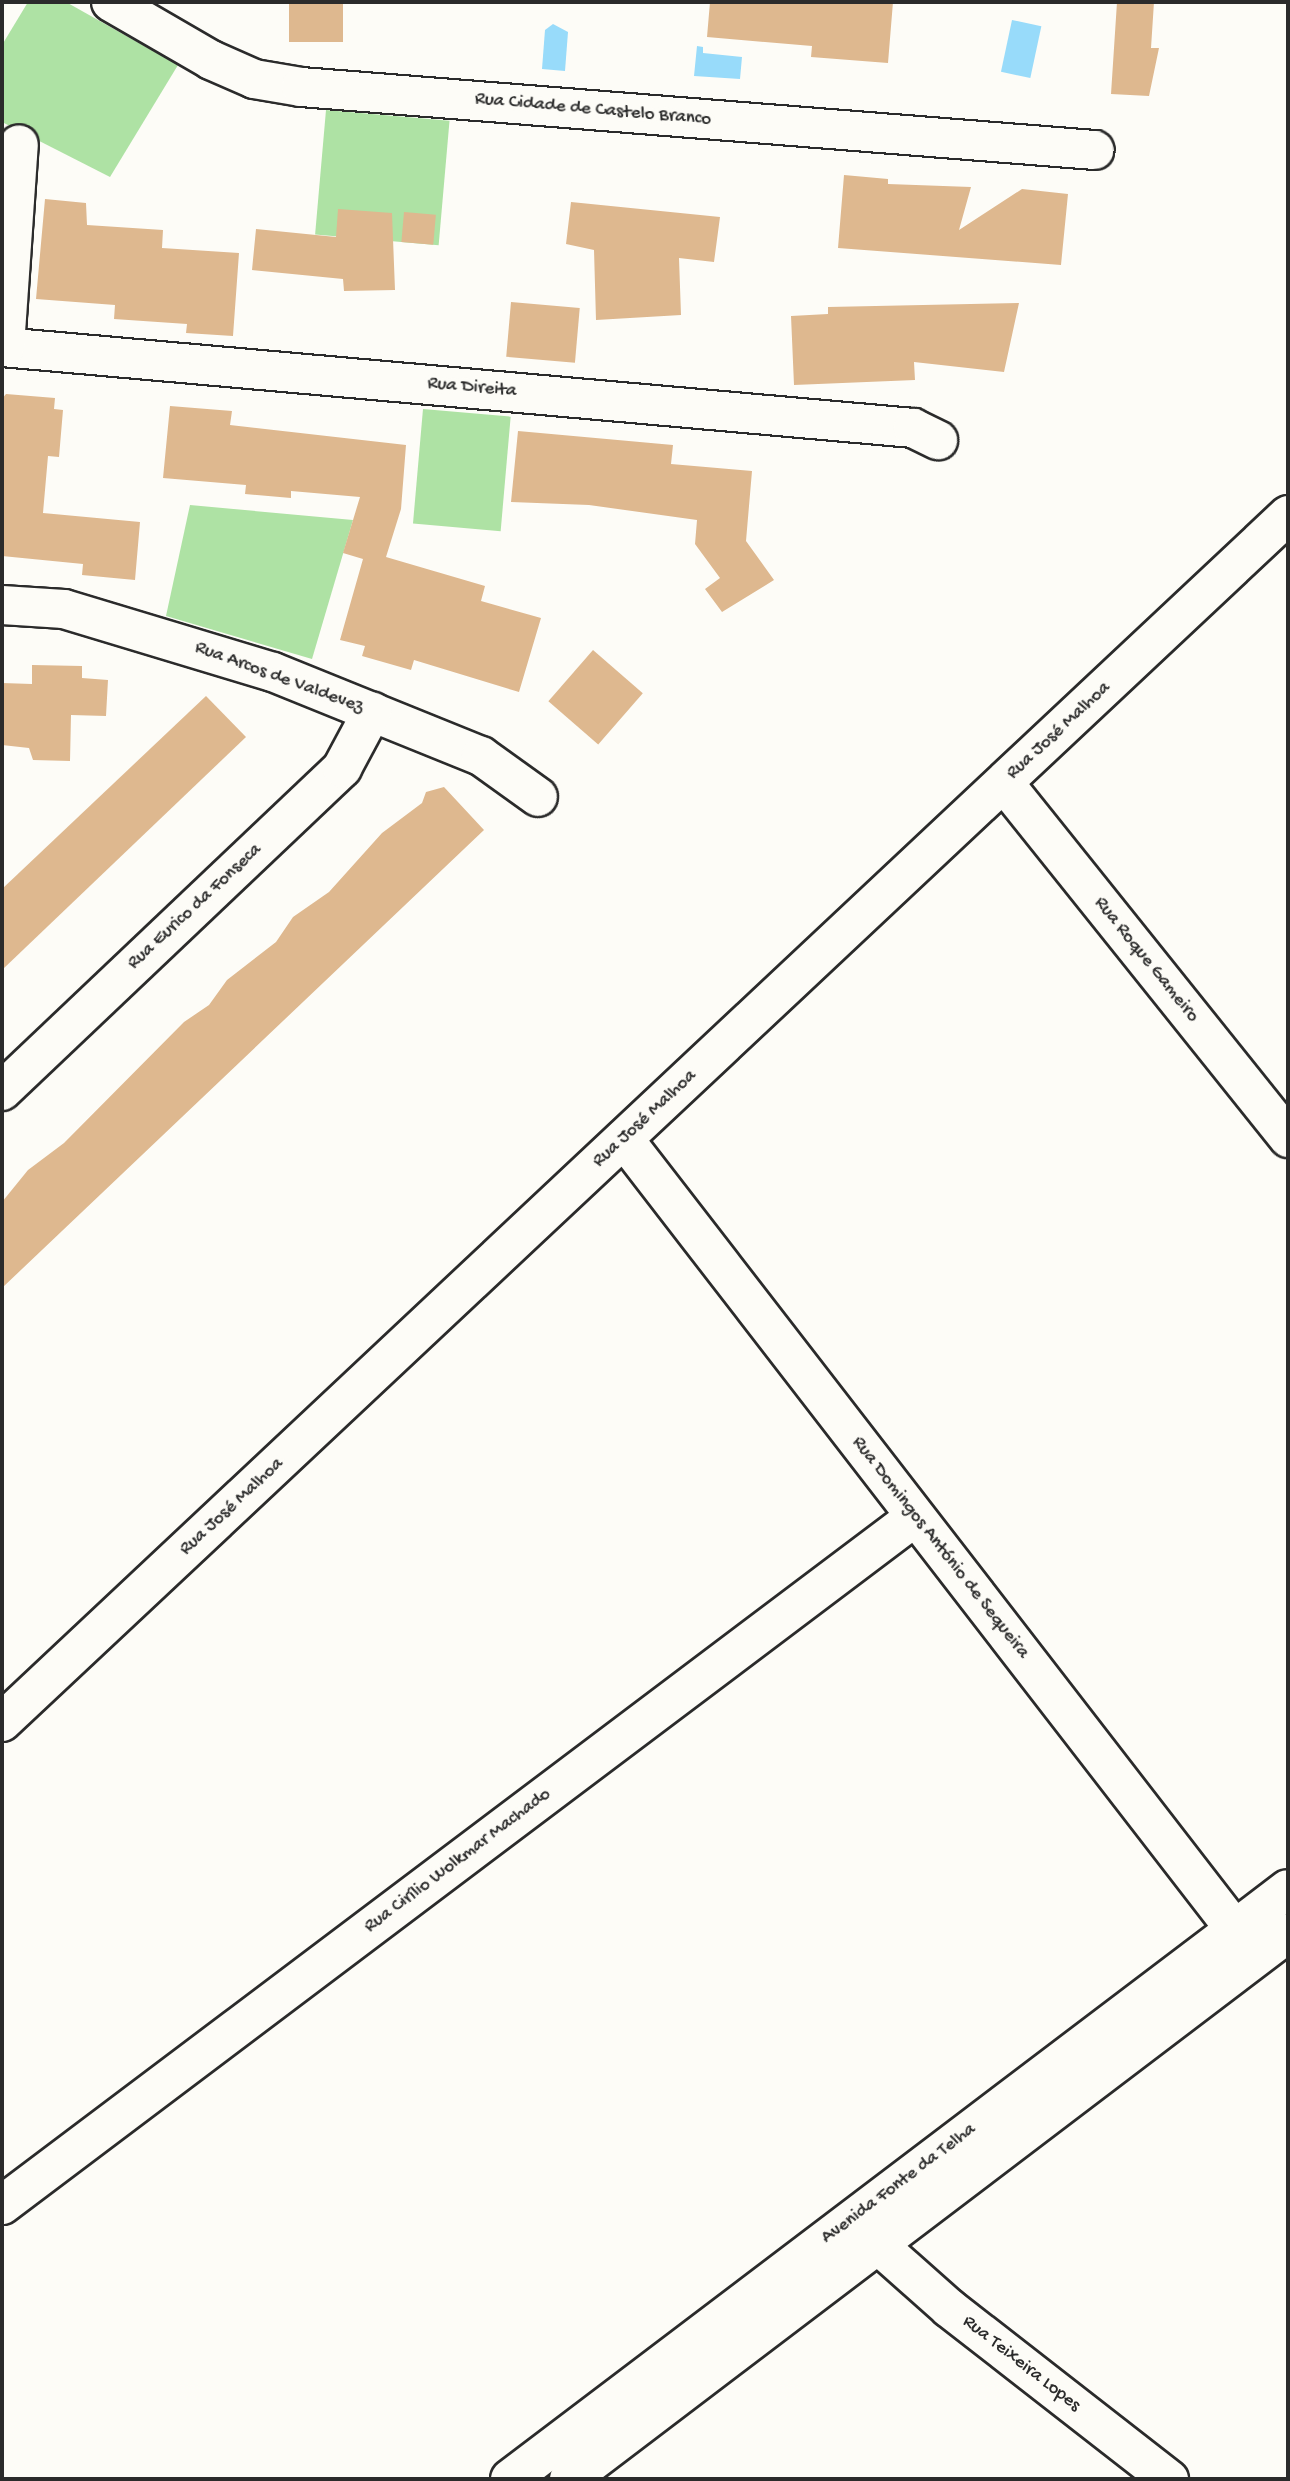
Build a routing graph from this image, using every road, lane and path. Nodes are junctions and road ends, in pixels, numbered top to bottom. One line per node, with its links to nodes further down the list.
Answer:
1 (111, 2): 3 (street, Rua Cidade de Castelo Branco)
2 (19, 144): 4 (street)
3 (1096, 150)
4 (3, 347): 5 (street, Rua Direita)
5 (938, 440)
6 (1288, 515): 9 (street, Rua José Malhoa)
7 (2, 605): 8 (street, Rua Arcos de Valdevez)
8 (372, 712): 10 (street, Rua Arcos de Valdevez); 11 (street, Rua Eurico da Fonseca)
9 (1004, 783): 12 (street, Rua Roque Gameiro); 13 (street, Rua José Malhoa)
10 (538, 797)
11 (2, 1091)
12 (1288, 1138)
13 (624, 1139): 14 (street, Rua Domingos António de Sequeira); 15 (street, Rua José Malhoa)
14 (915, 1517): 18 (street, Rua Domingos António de Sequeira); 19 (street, Rua Cirílio Wolkmar Machado)
15 (2, 1722)
16 (1288, 1889): 18 (street, Avenida Fonte da Telha)
17 (1288, 1933): 18 (street, Avenida Fonte da Telha)
18 (1246, 1942): 20 (street, Avenida Fonte da Telha); 21 (street, Avenida Fonte da Telha)
19 (2, 2205)
20 (877, 2244): 22 (street, Avenida Fonte da Telha); 23 (street, Rua Teixeira Lopes)
21 (510, 2479)
22 (569, 2479)
23 (1168, 2479)

